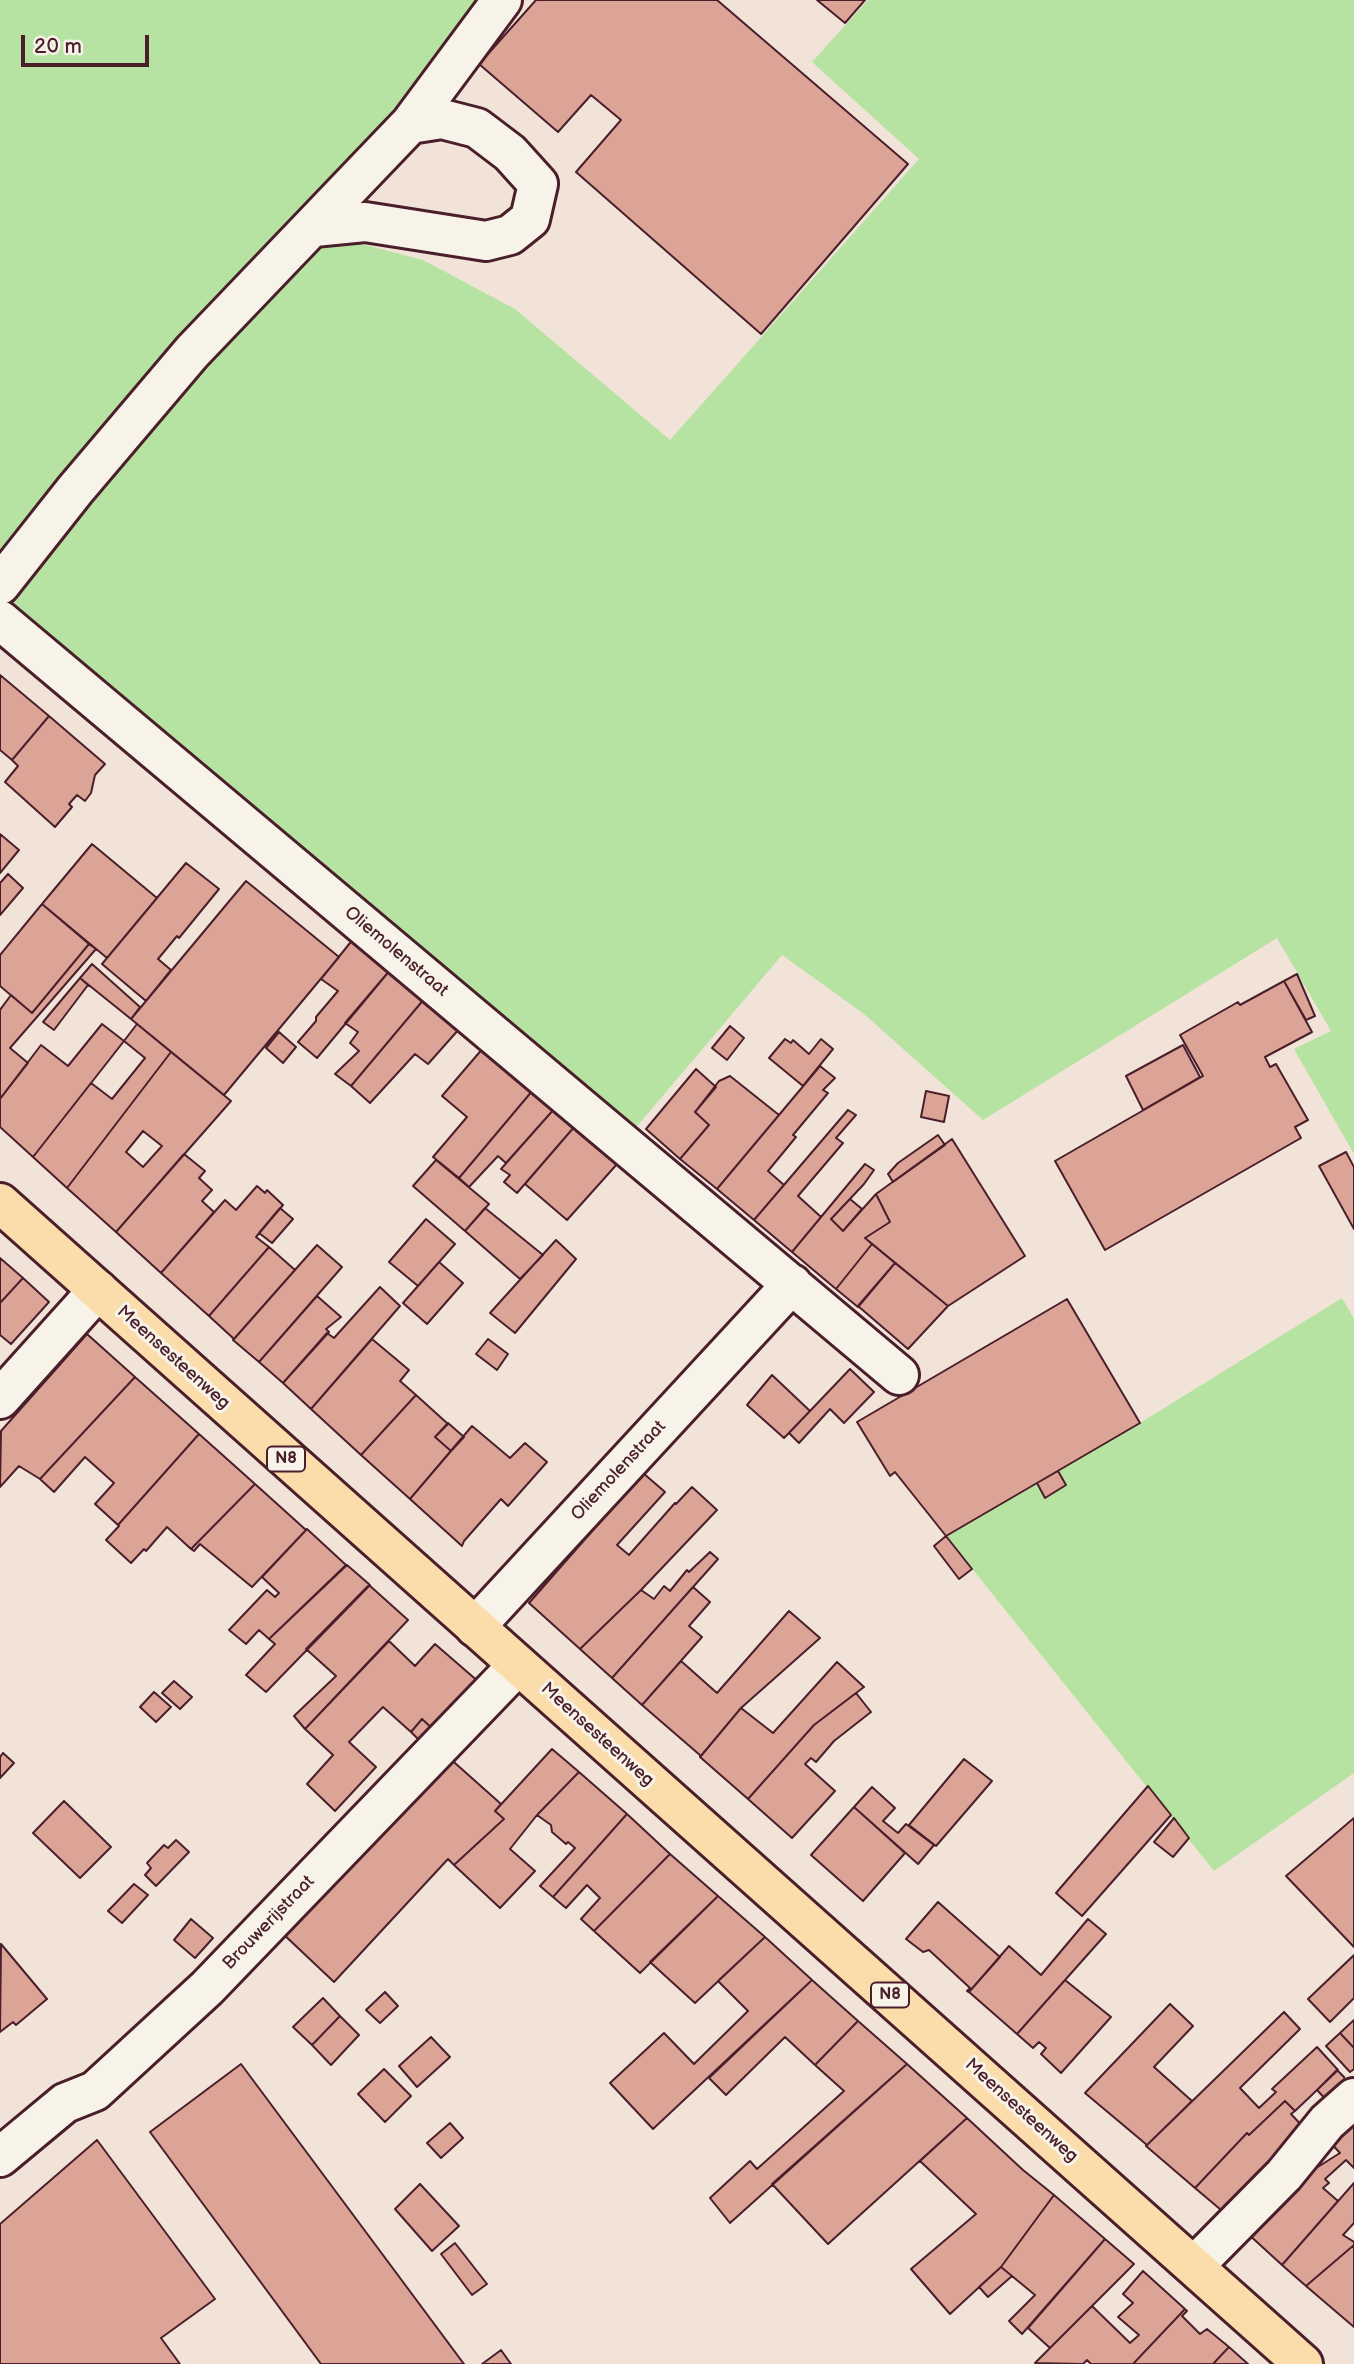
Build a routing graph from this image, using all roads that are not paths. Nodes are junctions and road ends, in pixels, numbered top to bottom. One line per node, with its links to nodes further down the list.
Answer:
1 (502, 0): 2 (street)
2 (410, 124): 3 (street); 3 (street)
3 (313, 227): 4 (street)
4 (0, 585)
5 (0, 620): 7 (street, Oliemolenstraat)
6 (0, 1203): 8 (main road, Meensesteenweg / N8)
7 (792, 1284): 9 (street, Oliemolenstraat); 11 (street, Oliemolenstraat)
8 (98, 1290): 10 (street); 11 (main road, Meensesteenweg / N8)
9 (900, 1375)
10 (0, 1399)
11 (475, 1627): 12 (main road, Meensesteenweg / N8)
12 (518, 1665): 14 (street, Brouwerijstraat); 15 (main road, Meensesteenweg / N8)
13 (1354, 2098): 15 (street)
14 (0, 2157)
15 (1195, 2265): 16 (main road, Meensesteenweg / N8)
16 (1303, 2364)

